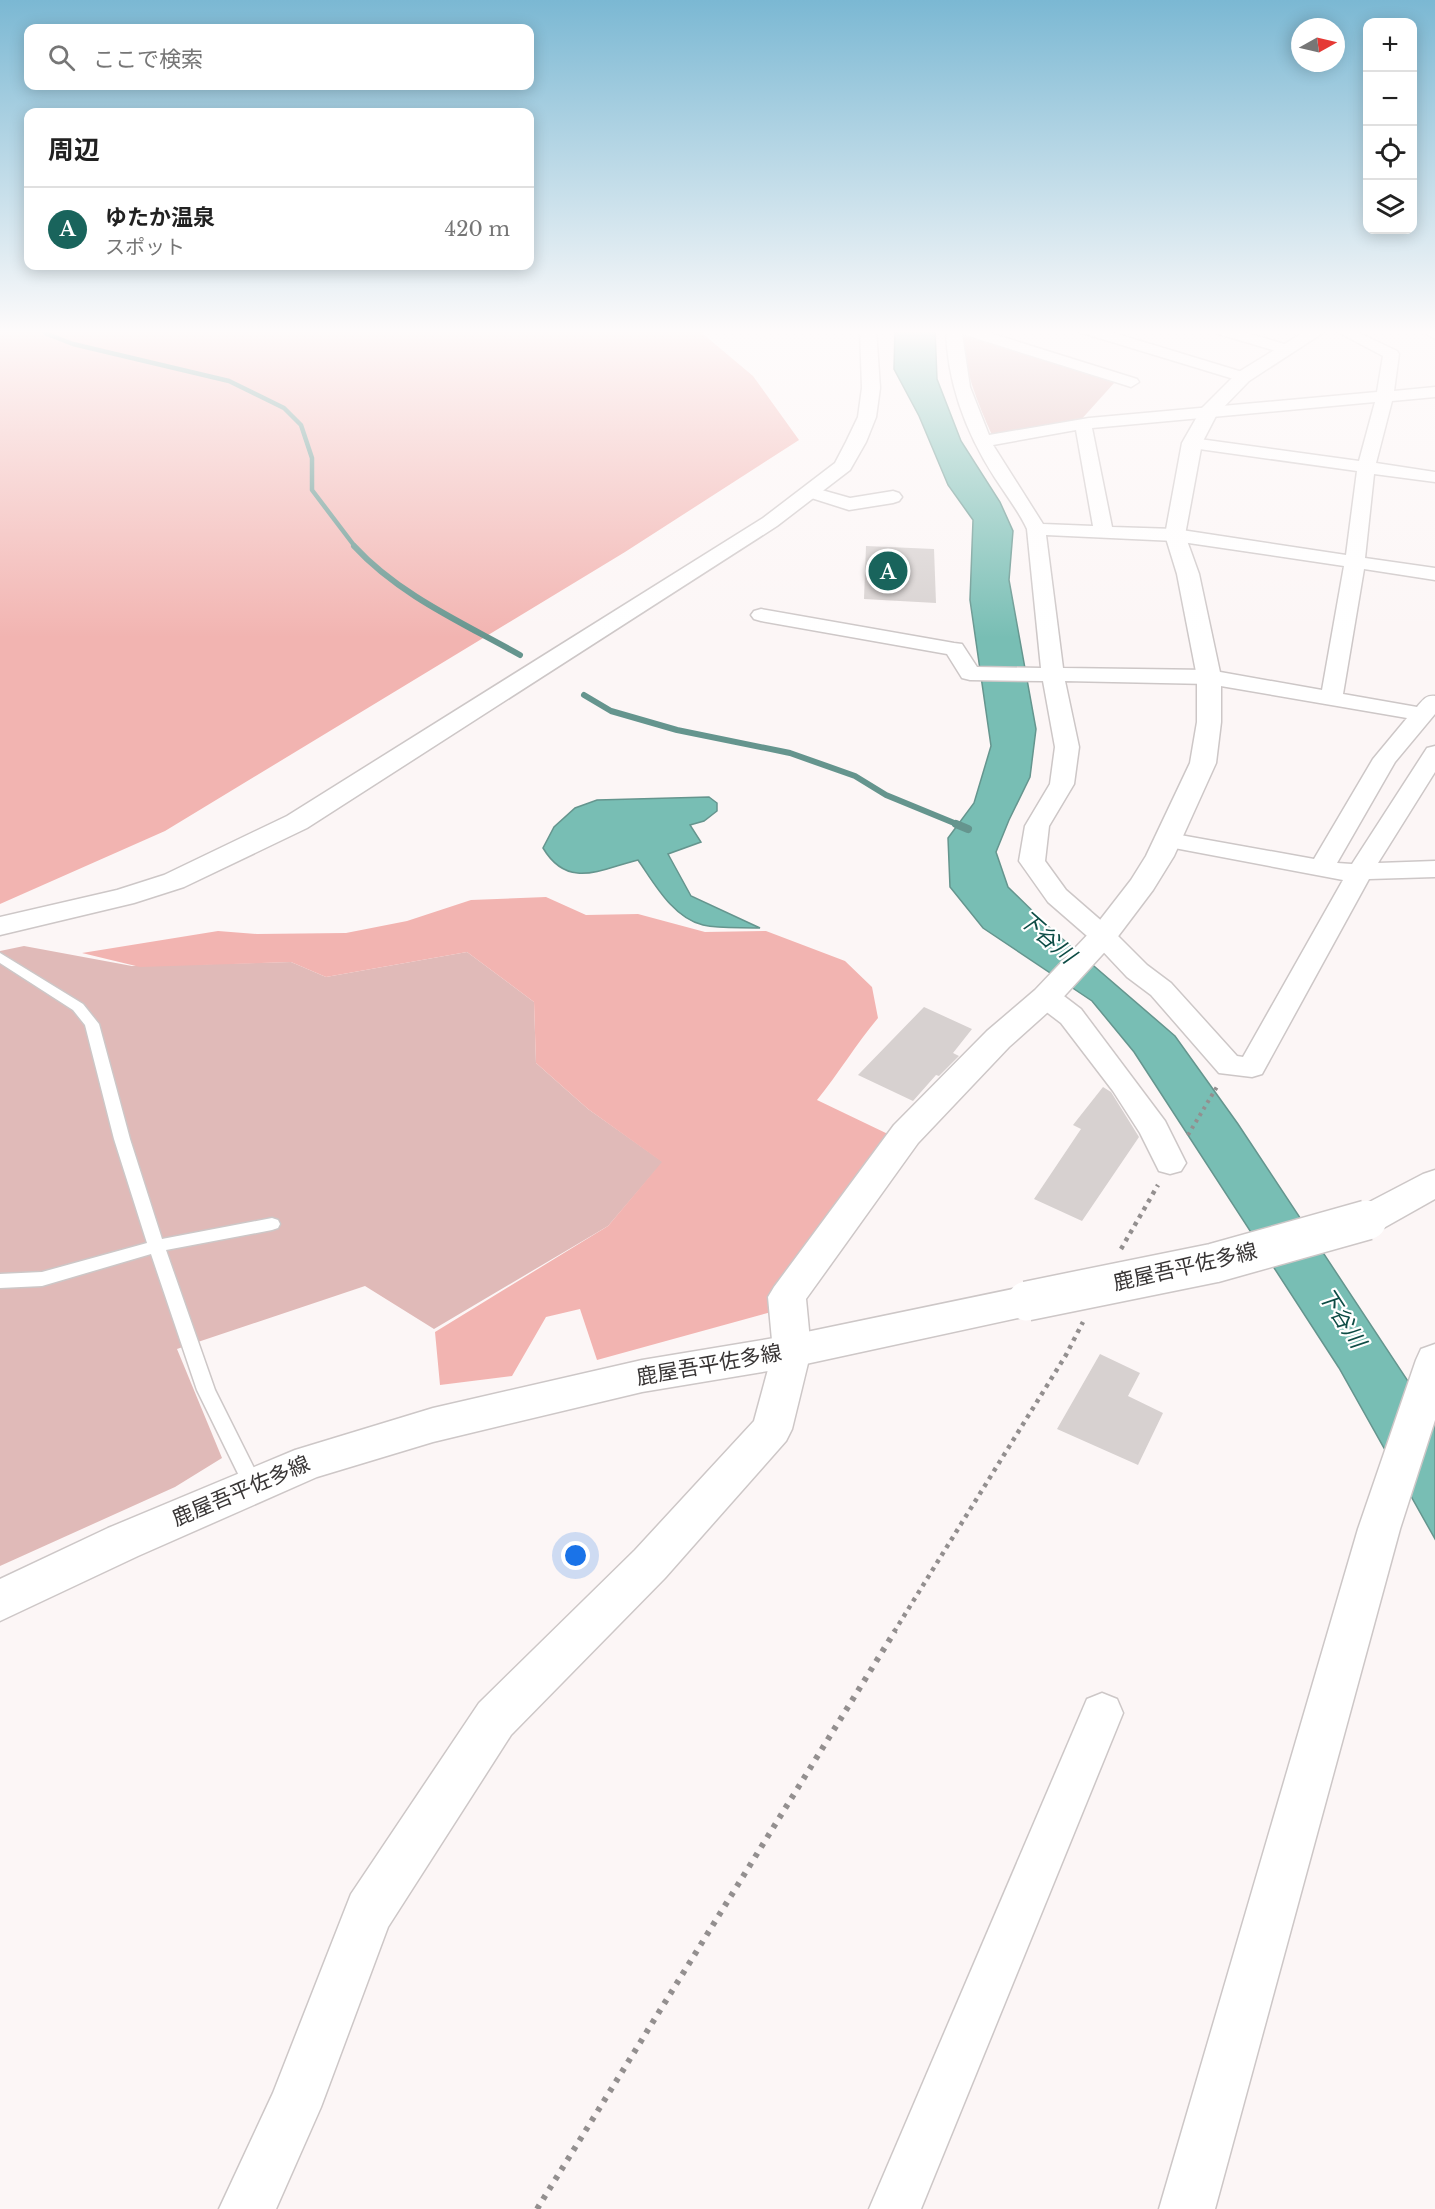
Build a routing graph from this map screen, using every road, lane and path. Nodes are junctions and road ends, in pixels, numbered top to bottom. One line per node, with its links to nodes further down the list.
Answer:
1 (860, 432): 11 (street)
2 (981, 432): 7 (street)
3 (1038, 432): 7 (street)
4 (1087, 432): 14 (street)
5 (1198, 432): 8 (street)
6 (1376, 432): 9 (street)
7 (985, 441): 13 (street)
8 (1192, 443): 9 (street); 15 (street)
9 (1366, 468): 10 (street); 16 (street)
10 (1435, 477)
11 (811, 492): 12 (street); 28 (street)
12 (893, 497)
13 (1036, 529): 14 (street); 19 (street)
14 (1104, 532): 15 (street)
15 (1174, 535): 16 (street); 20 (street)
16 (1355, 562): 17 (street); 21 (street)
17 (1435, 574)
18 (761, 615): 19 (street)
19 (1053, 674): 20 (street); 29 (street)
20 (1209, 678): 21 (street); 24 (street)
21 (1331, 699): 22 (street)
22 (1428, 707): 25 (street)
23 (1435, 753): 27 (street)
24 (1169, 840): 25 (street); 29 (street)
25 (1321, 869): 27 (street)
26 (1435, 869): 27 (street)
27 (1360, 872): 32 (street)
28 (0, 926)
29 (1103, 936): 31 (street); 32 (street)
30 (0, 957): 36 (lane)
31 (1046, 997): 33 (street); 40 (street)
32 (1229, 1066): 33 (path)
33 (1170, 1163): 37 (path)
34 (1435, 1183): 40 (street, 鹿屋吾平佐多線, bridge)
35 (272, 1224): 36 (lane)
36 (156, 1246): 38 (lane); 42 (lane)
37 (1119, 1254)
38 (0, 1281)
39 (1087, 1314): 46 (path)
40 (792, 1351): 42 (street, 鹿屋吾平佐多線); 45 (street)
41 (1435, 1360): 48 (street)
42 (254, 1486): 43 (street, 鹿屋吾平佐多線)
43 (0, 1601)
44 (1102, 1713): 47 (street)
45 (247, 2209)
46 (537, 2209)
47 (895, 2209)
48 (1187, 2209)

